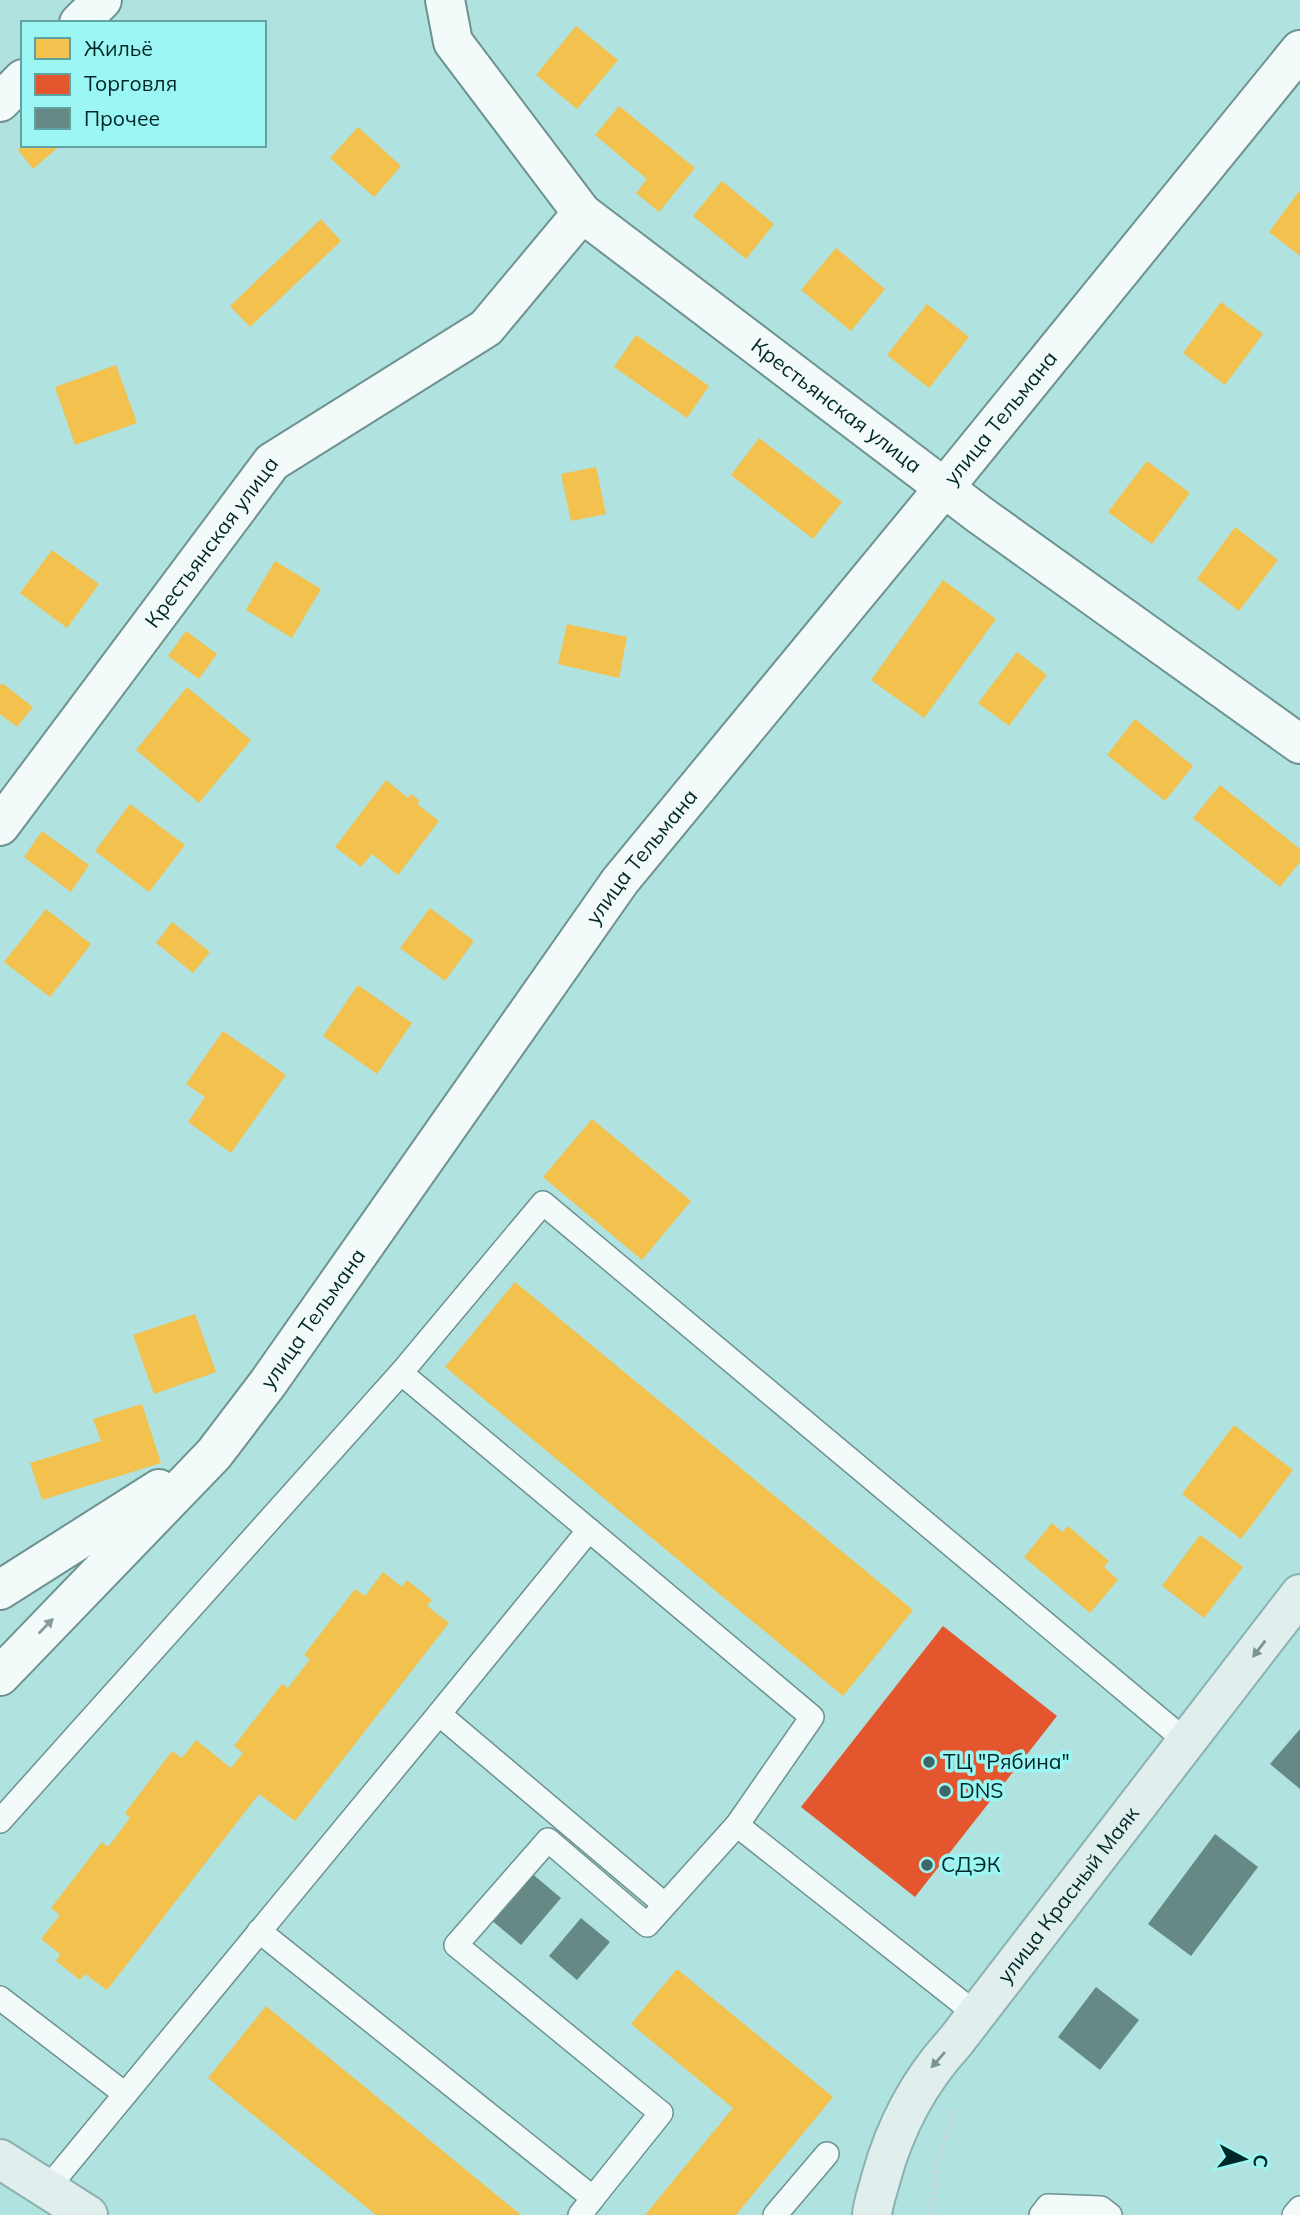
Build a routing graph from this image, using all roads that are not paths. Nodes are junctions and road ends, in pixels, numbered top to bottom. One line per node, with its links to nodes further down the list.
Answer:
1 (102, 0): 3 (street)
2 (445, 0): 7 (street, Крестьянская улица)
3 (81, 21)
4 (1300, 50): 8 (street, улица Тельмана)
5 (21, 81): 6 (street)
6 (0, 102)
7 (582, 213): 8 (street, Крестьянская улица); 10 (street, Крестьянская улица)
8 (944, 488): 9 (street, Крестьянская улица); 12 (street, улица Тельмана)
9 (1300, 744)
10 (0, 826)
11 (401, 1373): 13 (lane); 18 (lane); 19 (lane)
12 (214, 1454): 14 (street); 16 (street, улица Тельмана, one-way to 12)
13 (589, 1530): 17 (lane); 20 (lane)
14 (0, 1590)
15 (1300, 1594): 18 (main road, улица Красный Маяк, one-way to 18)
16 (0, 1676)
17 (439, 1714): 21 (lane); 22 (lane)
18 (1187, 1742): 24 (main road, улица Красный Маяк)
19 (0, 1821)
20 (737, 1825): 21 (lane); 24 (lane)
21 (664, 1904): 29 (lane)
22 (259, 1931): 25 (lane); 29 (lane)
23 (0, 1998): 25 (lane)
24 (976, 2014): 33 (main road, улица Красный Маяк, one-way to 33)
25 (124, 2094): 28 (lane)
26 (827, 2154): 32 (lane)
27 (0, 2159): 28 (main road)
28 (47, 2189): 31 (main road)
29 (587, 2206)
30 (1300, 2208): 36 (lane)
31 (88, 2215)
32 (775, 2215)
33 (872, 2215)
34 (1041, 2215): 35 (lane)
35 (1110, 2215)
36 (1294, 2215)

